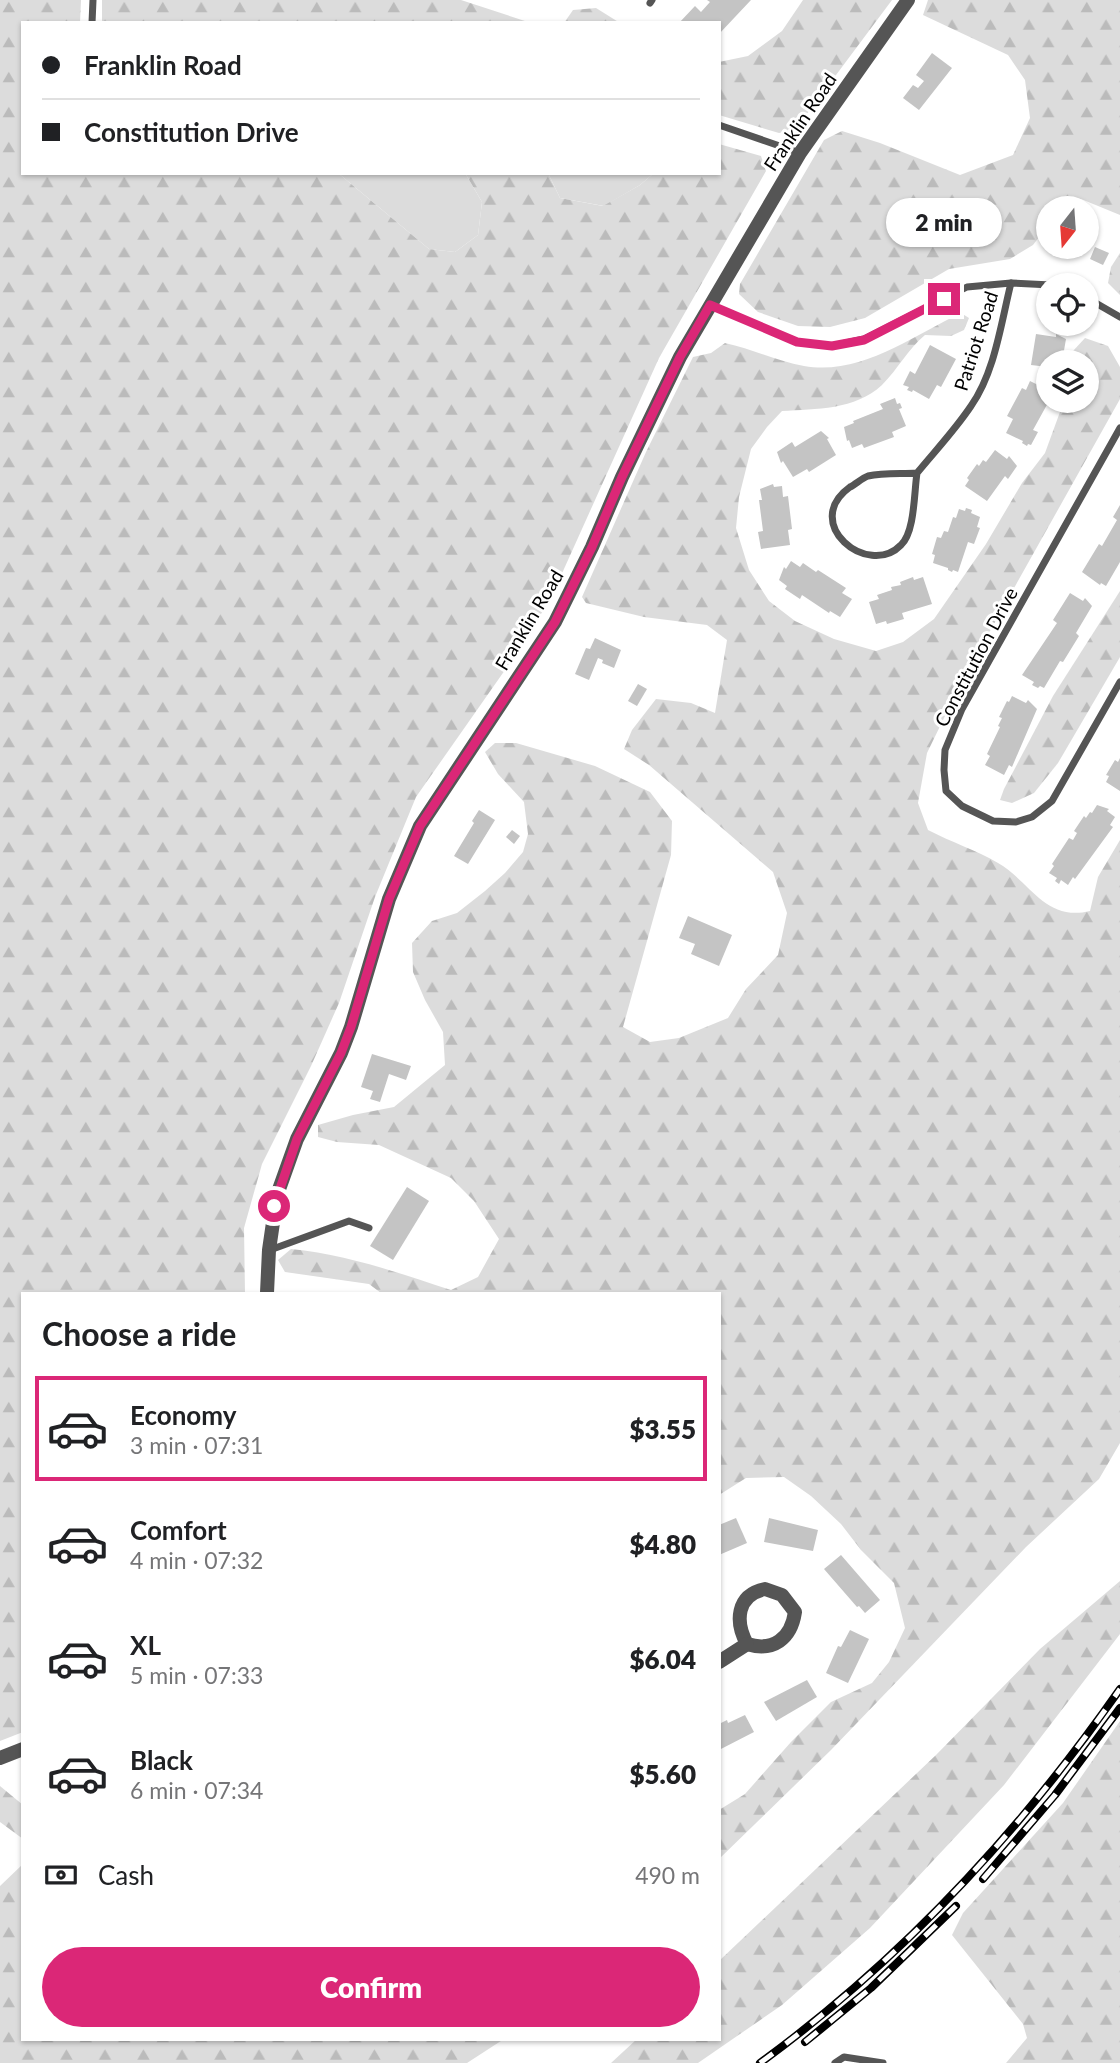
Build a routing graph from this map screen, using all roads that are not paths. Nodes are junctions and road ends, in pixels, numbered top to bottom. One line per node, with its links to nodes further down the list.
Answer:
1 (93, 0): 3 (lane)
2 (908, 0): 5 (street, Franklin Road)
3 (92, 21)
4 (721, 126): 5 (lane)
5 (800, 153): 8 (street, Franklin Road)
6 (1011, 284): 7 (lane); 8 (lane); 12 (lane, Patriot Road)
7 (1036, 285)
8 (710, 305): 15 (street, Franklin Road)
9 (1099, 305): 10 (lane)
10 (1120, 317)
11 (1120, 428): 13 (lane, Constitution Drive)
12 (916, 473): 12 (lane)
13 (1120, 682)
14 (369, 1228): 15 (lane)
15 (269, 1250): 16 (street, Franklin Road)
16 (267, 1292)
17 (747, 1644): 17 (street); 18 (street)
18 (721, 1661)
19 (21, 1750): 20 (street)
20 (0, 1758)
21 (835, 2063): 22 (lane)
22 (883, 2063)

